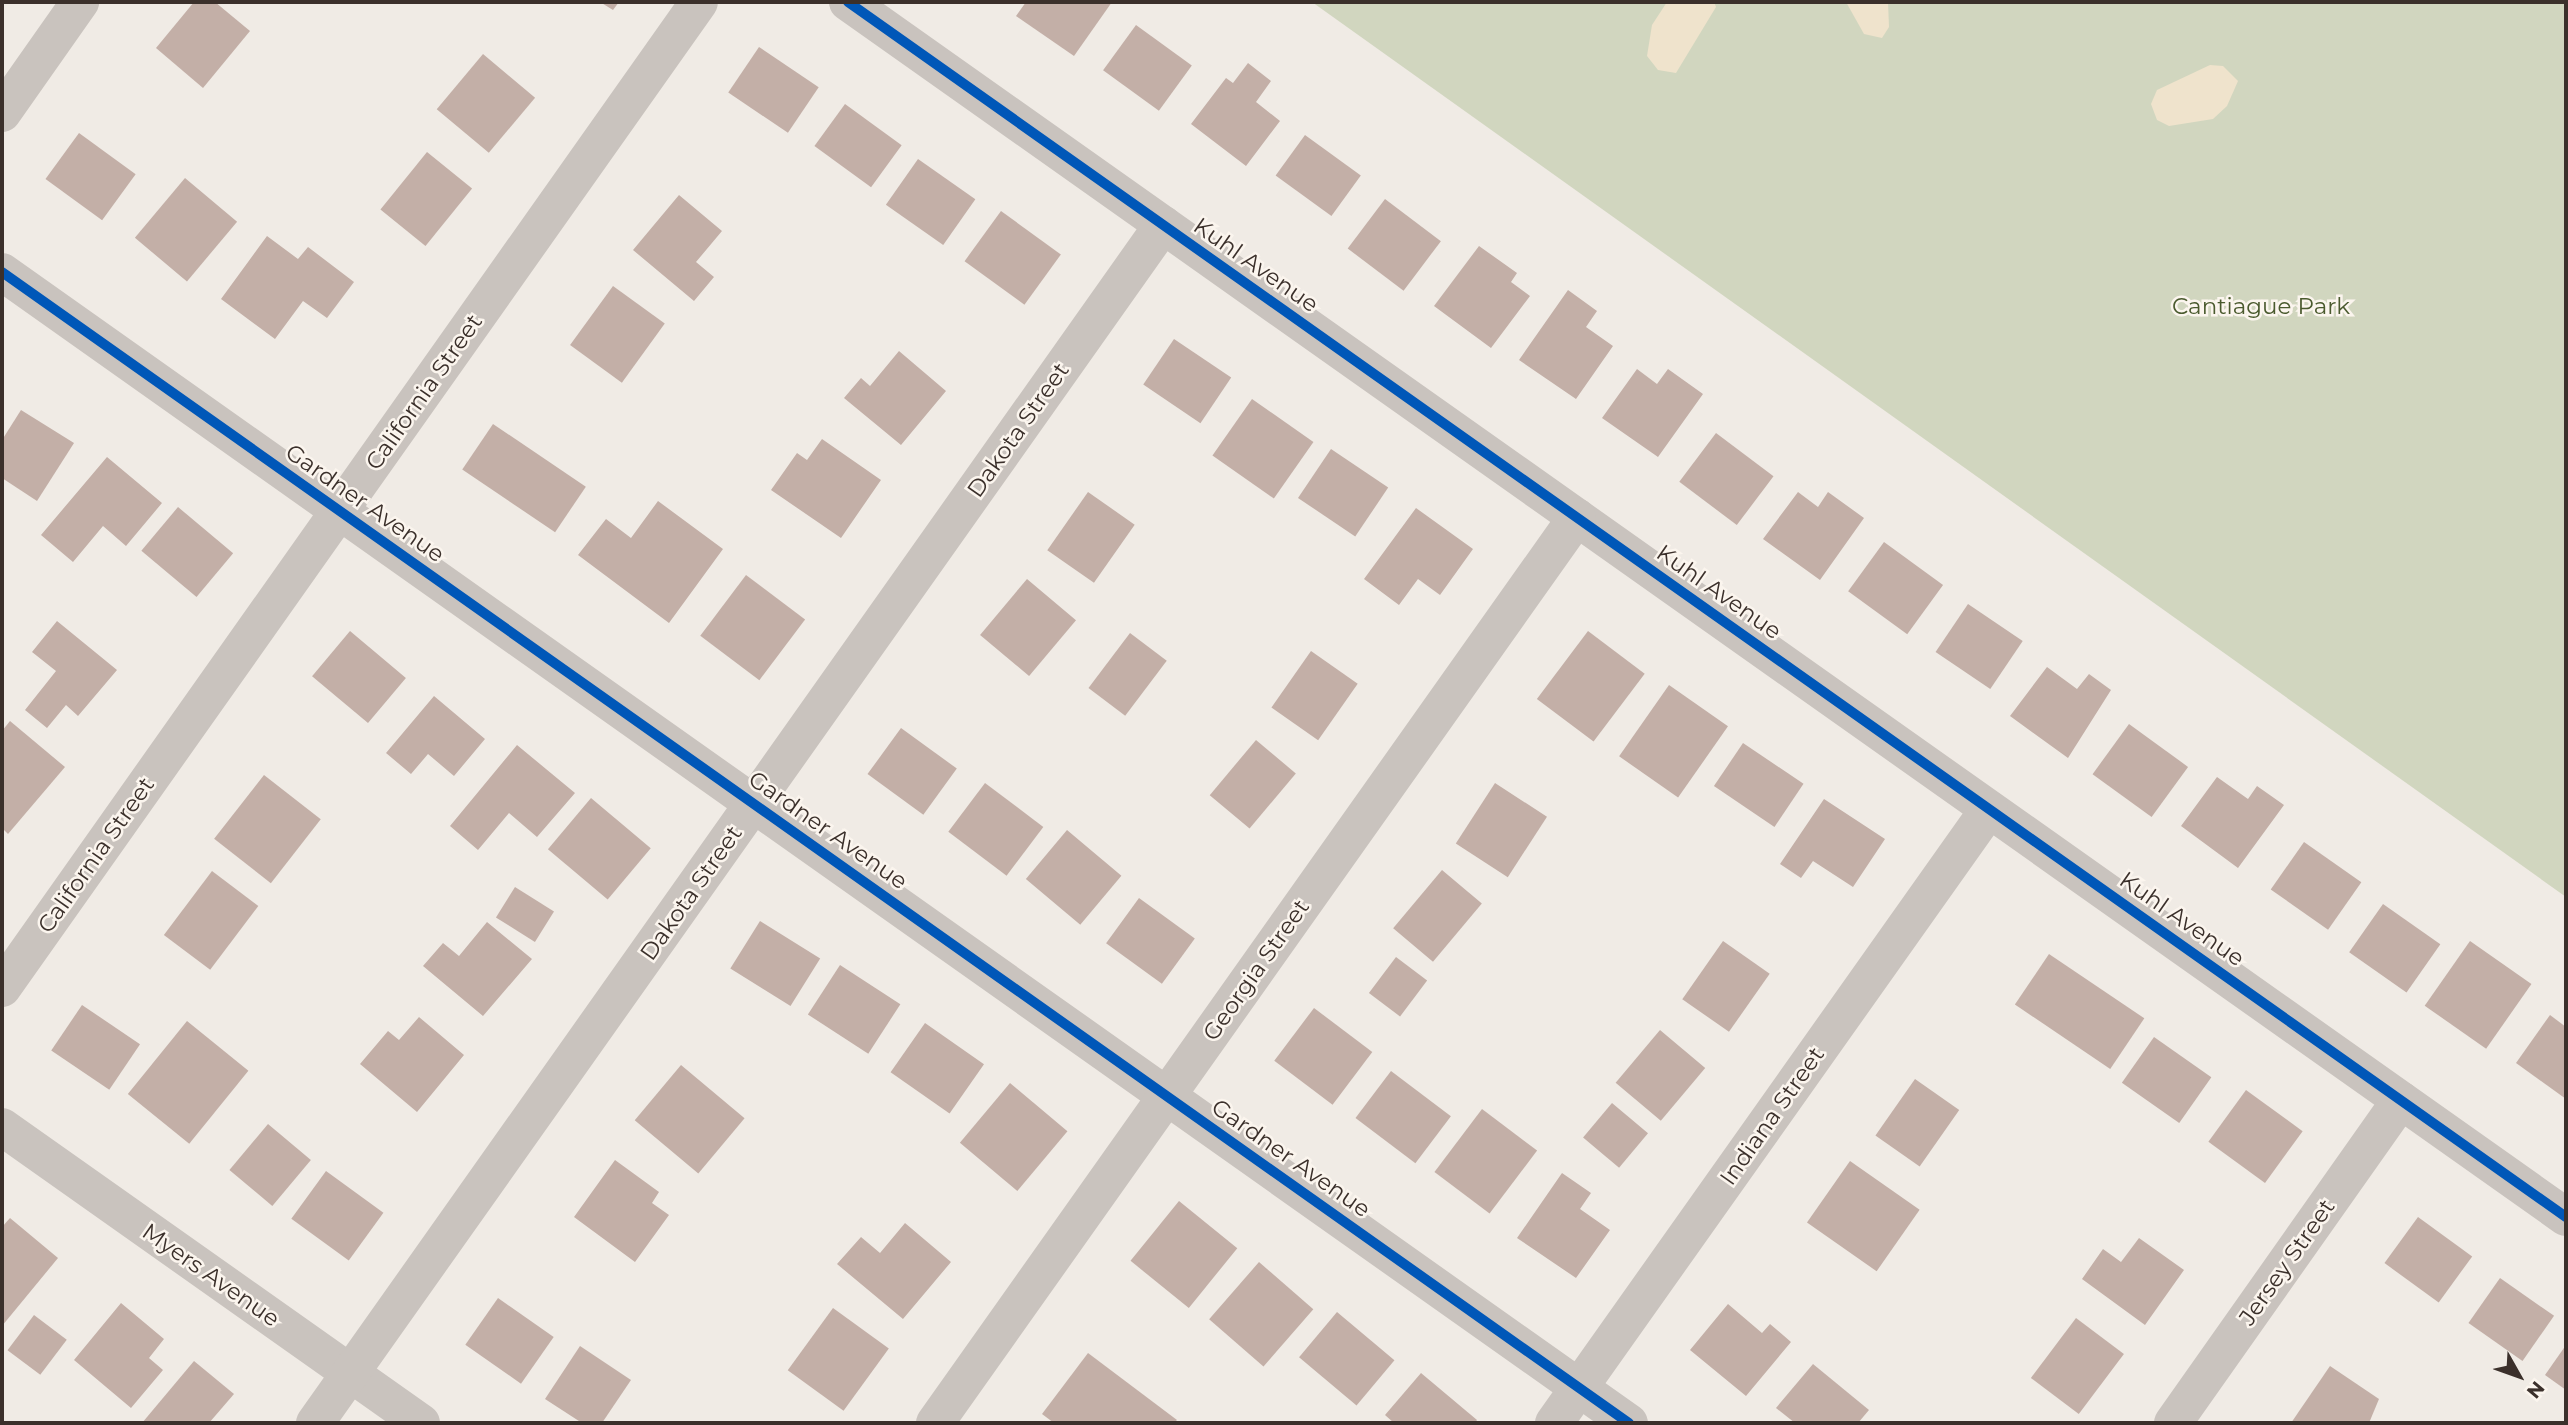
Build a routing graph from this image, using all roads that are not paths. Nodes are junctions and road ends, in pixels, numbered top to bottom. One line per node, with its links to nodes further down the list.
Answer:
1 (80, 2): 4 (street)
2 (699, 2): 7 (street, California Street)
3 (848, 2): 5 (street, Kuhl Avenue)
4 (2, 113)
5 (1163, 225): 8 (street, Kuhl Avenue); 9 (street, Dakota Street)
6 (2, 272): 7 (street, Gardner Avenue)
7 (340, 511): 9 (street, Gardner Avenue); 11 (street, California Street)
8 (1577, 517): 10 (street, Kuhl Avenue); 12 (street, Georgia Street)
9 (754, 803): 12 (street, Gardner Avenue); 16 (street, Dakota Street)
10 (1989, 809): 13 (street, Kuhl Avenue); 17 (street, Indiana Street)
11 (2, 988)
12 (1167, 1096): 17 (street, Gardner Avenue); 20 (street, Georgia Street)
13 (2401, 1100): 15 (street, Kuhl Avenue); 23 (street, Jersey Street)
14 (2, 1127): 16 (street, Myers Avenue)
15 (2566, 1217)
16 (350, 1374): 18 (street, Dakota Street); 19 (street, Myers Avenue)
17 (1579, 1388): 21 (street, Indiana Street); 22 (street, Gardner Avenue)
18 (315, 1423)
19 (421, 1423)
20 (935, 1423)
21 (1555, 1423)
22 (1629, 1423)
23 (2173, 1423)

